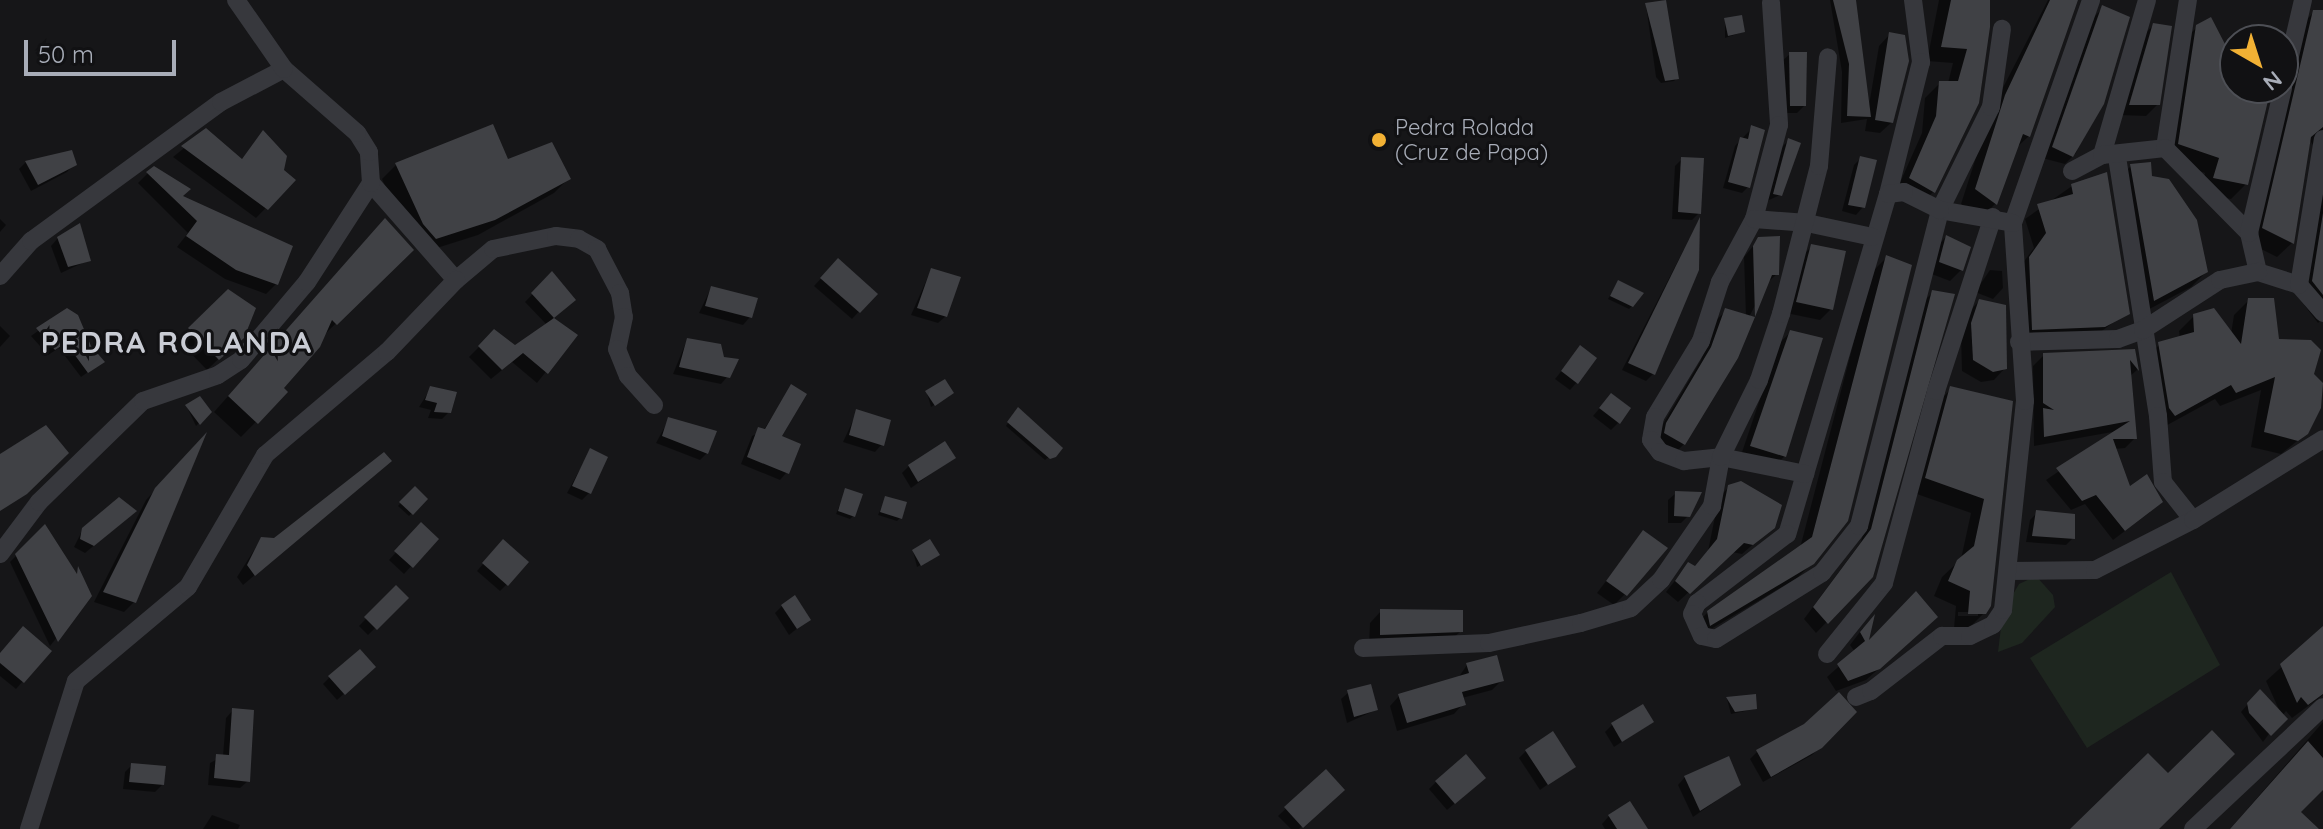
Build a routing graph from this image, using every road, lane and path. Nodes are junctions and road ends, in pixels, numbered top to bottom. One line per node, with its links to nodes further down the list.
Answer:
1 (236, 0): 11 (street)
2 (1913, 0): 18 (street)
3 (2091, 0): 23 (street)
4 (2147, 0): 15 (street)
5 (2188, 0): 14 (street)
6 (2303, 0): 8 (street)
7 (1771, 3): 21 (street)
8 (2297, 24)
9 (2002, 29): 19 (street)
10 (1828, 57): 22 (street)
11 (284, 69): 17 (street); 27 (street)
12 (2279, 104): 24 (street)
13 (2323, 139): 29 (street)
14 (2165, 148): 15 (street); 24 (street)
15 (2110, 156): 16 (street); 31 (street)
16 (2072, 171)
17 (371, 183): 28 (street); 38 (street)
18 (1888, 194): 19 (street); 25 (street)
19 (1940, 210): 20 (street); 36 (street)
20 (1993, 217): 23 (street); 41 (street)
21 (1754, 219): 22 (street); 35 (street)
22 (1807, 223): 25 (street); 35 (street)
23 (2013, 223): 32 (street)
24 (2249, 233): 26 (street)
25 (1873, 237): 36 (street)
26 (2258, 272): 29 (street); 31 (street)
27 (0, 276)
28 (456, 280): 33 (street); 44 (street)
29 (2299, 285): 30 (street)
30 (2323, 313)
31 (2143, 330): 32 (street); 37 (street)
32 (2019, 342): 39 (street)
33 (654, 405)
34 (2323, 439): 37 (street)
35 (1721, 457): 36 (street); 40 (street)
36 (1805, 474)
37 (2193, 520): 39 (street)
38 (0, 554)
39 (2008, 571): 42 (street)
40 (1363, 648)
41 (1827, 654)
42 (1856, 697)
43 (2323, 707): 45 (street)
44 (29, 829)
45 (2193, 829)

